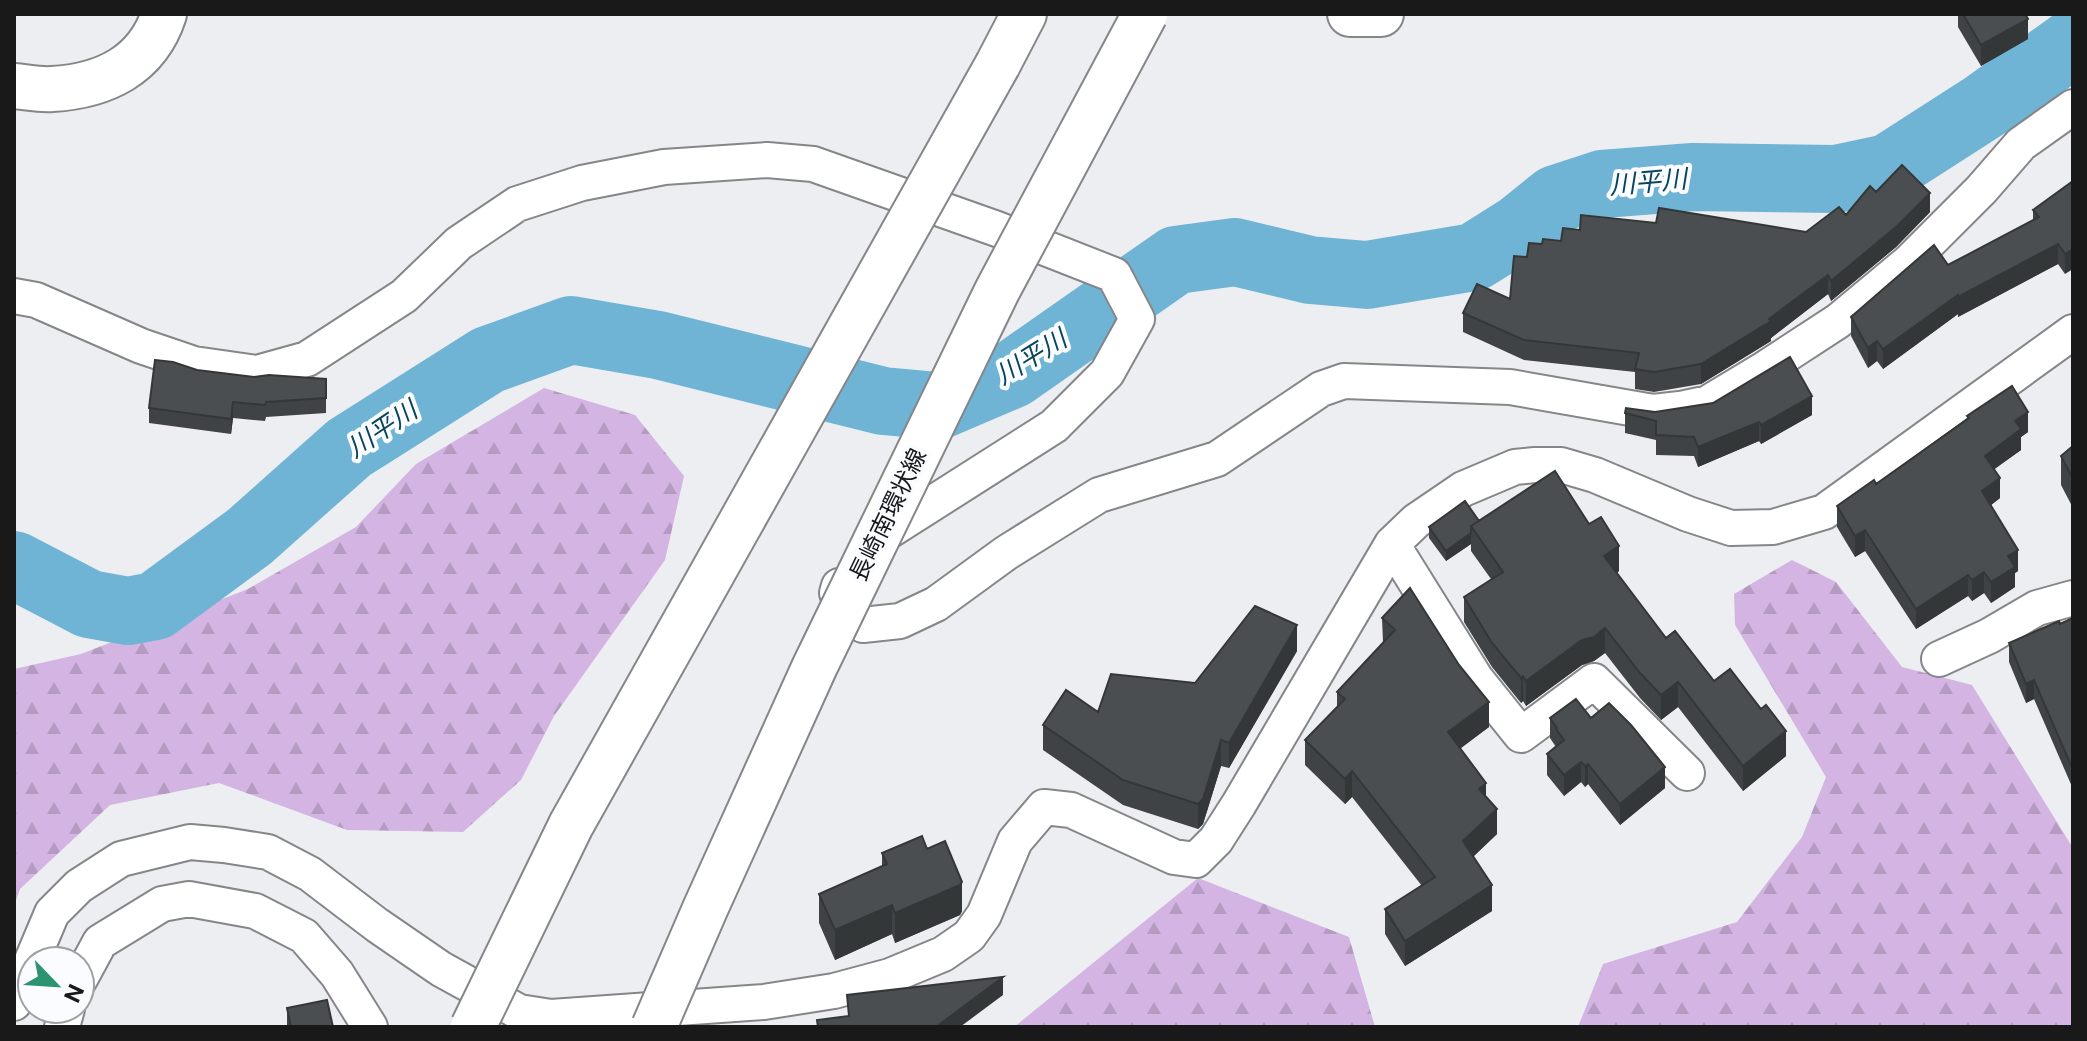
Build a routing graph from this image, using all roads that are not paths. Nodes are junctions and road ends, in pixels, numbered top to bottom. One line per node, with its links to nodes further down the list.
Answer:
1 (164, 14): 6 (highway)
2 (1024, 14): 19 (highway, bridge)
3 (1145, 14): 13 (highway, 長崎南環状線, bridge)
4 (1350, 14): 5 (highway)
5 (1381, 14)
6 (14, 86)
7 (2073, 107): 8 (street)
8 (14, 296)
9 (2073, 332): 10 (street)
10 (1392, 544): 14 (street); 17 (street)
11 (2073, 598): 12 (street)
12 (1939, 659)
13 (814, 668): 20 (highway, 長崎南環状線, bridge); 21 (highway, bridge)
14 (1687, 773)
15 (96, 949): 18 (street)
16 (14, 1003): 17 (street)
17 (521, 1020)
18 (370, 1027)
19 (473, 1027)
20 (654, 1027)
21 (680, 1027)

